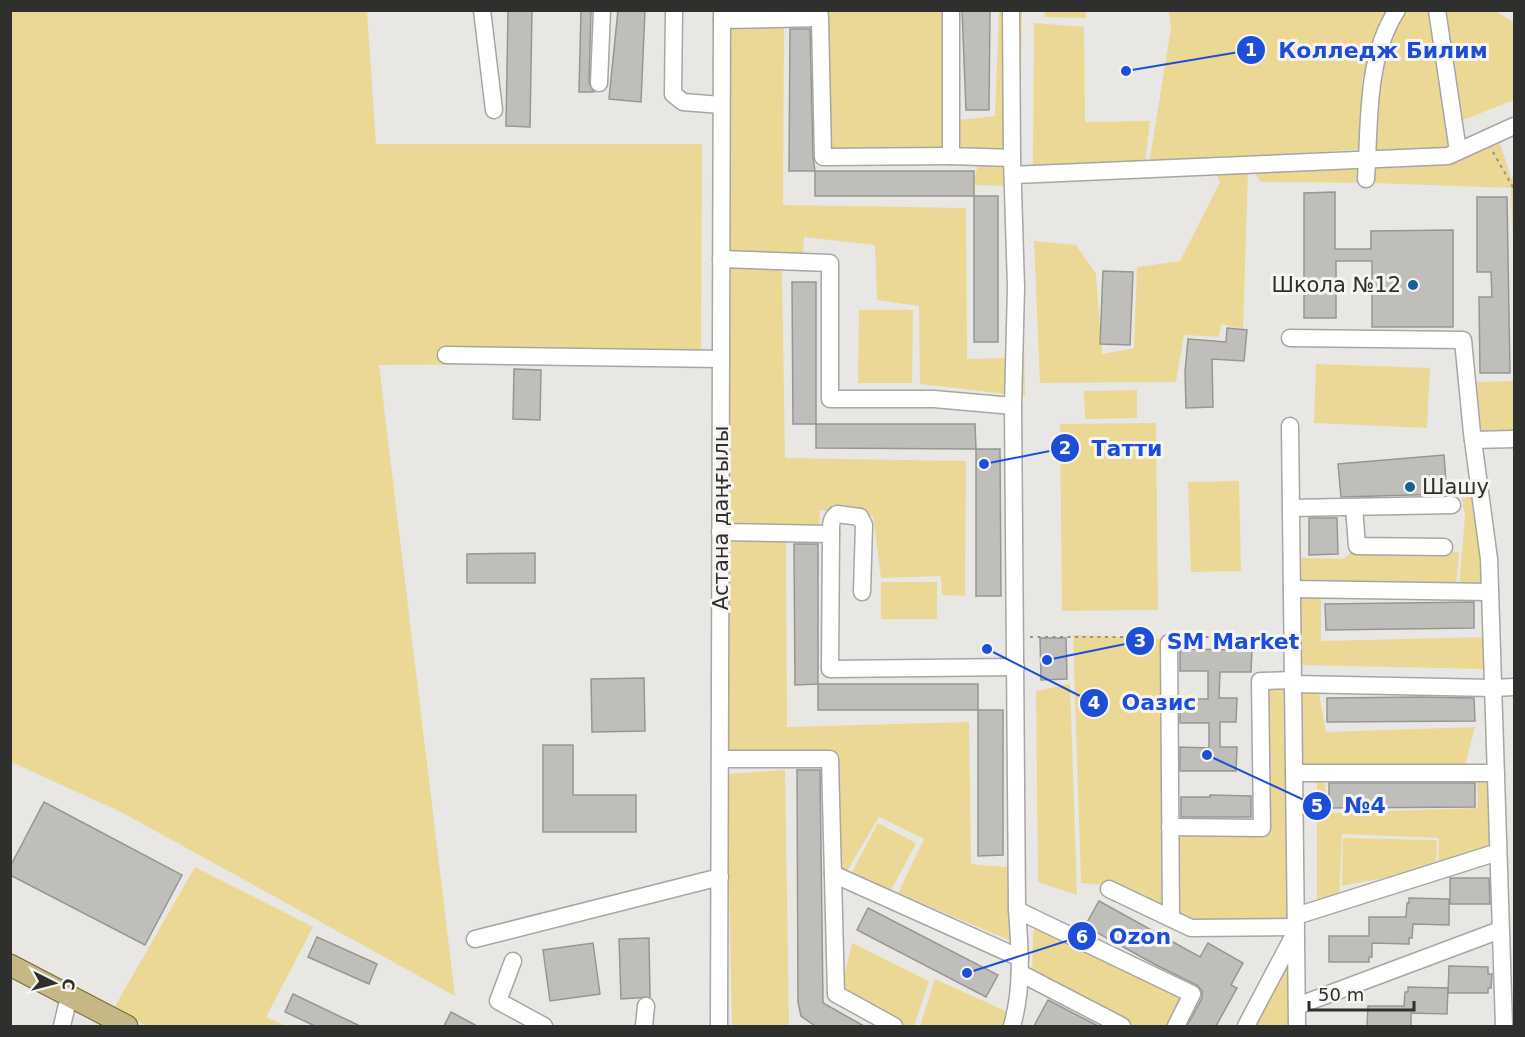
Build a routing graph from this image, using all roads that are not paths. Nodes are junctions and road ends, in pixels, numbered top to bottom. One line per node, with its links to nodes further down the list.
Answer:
1 (482, 10): 12 (street)
2 (602, 10): 10 (street)
3 (674, 10): 11 (street)
4 (951, 10): 15 (street)
5 (1011, 10): 17 (street)
6 (1397, 10): 16 (street)
7 (1437, 10): 14 (street)
8 (820, 14): 9 (street); 15 (street)
9 (722, 15): 11 (street, Астана даңғылы)
10 (599, 84)
11 (722, 105): 19 (street, Астана даңғылы)
12 (495, 110)
13 (1515, 126): 14 (street)
14 (1458, 151): 16 (street)
15 (951, 156): 17 (street)
16 (1367, 159): 17 (street); 18 (street)
17 (1013, 167): 23 (street)
18 (1366, 179)
19 (721, 259): 22 (street, Астана даңғылы); 23 (street)
20 (1290, 338): 26 (street)
21 (446, 355): 22 (street)
22 (721, 358): 30 (street, Астана даңғылы)
23 (1013, 406): 37 (street)
24 (1290, 426): 29 (street)
25 (1515, 439): 26 (street)
26 (1473, 440): 35 (street)
27 (1452, 505): 28 (street)
28 (1354, 507): 29 (street); 32 (street)
29 (1291, 508): 33 (street)
30 (720, 532): 31 (street); 41 (street, Астана даңғылы)
31 (831, 534): 34 (street); 37 (street)
32 (1444, 547)
33 (1292, 589): 35 (street); 38 (street)
34 (862, 592)
35 (1490, 592): 40 (street)
36 (1168, 639): 44 (street)
37 (1016, 667): 49 (street)
38 (1293, 682): 40 (street); 42 (street); 44 (street)
39 (1515, 687): 40 (street)
40 (1493, 688): 43 (street)
41 (720, 759): 46 (street); 47 (street, Астана даңғылы)
42 (1294, 773): 43 (street); 51 (street)
43 (1496, 773): 45 (street)
44 (1170, 827): 50 (street)
45 (1498, 852): 51 (street); 52 (street)
46 (833, 874): 56 (street); 65 (street)
47 (720, 877): 53 (street); 64 (street, Астана даңғылы)
48 (1109, 890): 50 (street)
49 (1017, 910): 56 (street); 68 (street)
50 (1170, 918): 51 (street)
51 (1296, 925): 59 (street); 69 (street)
52 (1500, 930): 59 (street); 71 (street)
53 (475, 939)
54 (513, 962): 62 (street)
55 (10, 965): 57 (main road)
56 (1020, 965): 66 (street); 67 (street)
57 (69, 996): 60 (street); 61 (main road)
58 (646, 1006): 63 (street)
59 (1297, 1006): 70 (street)
60 (62, 1026)
61 (127, 1026)
62 (544, 1026)
63 (644, 1026)
64 (719, 1026)
65 (894, 1026)
66 (1012, 1026)
67 (1122, 1026)
68 (1176, 1026)
69 (1246, 1026)
70 (1297, 1026)
71 (1504, 1026)

